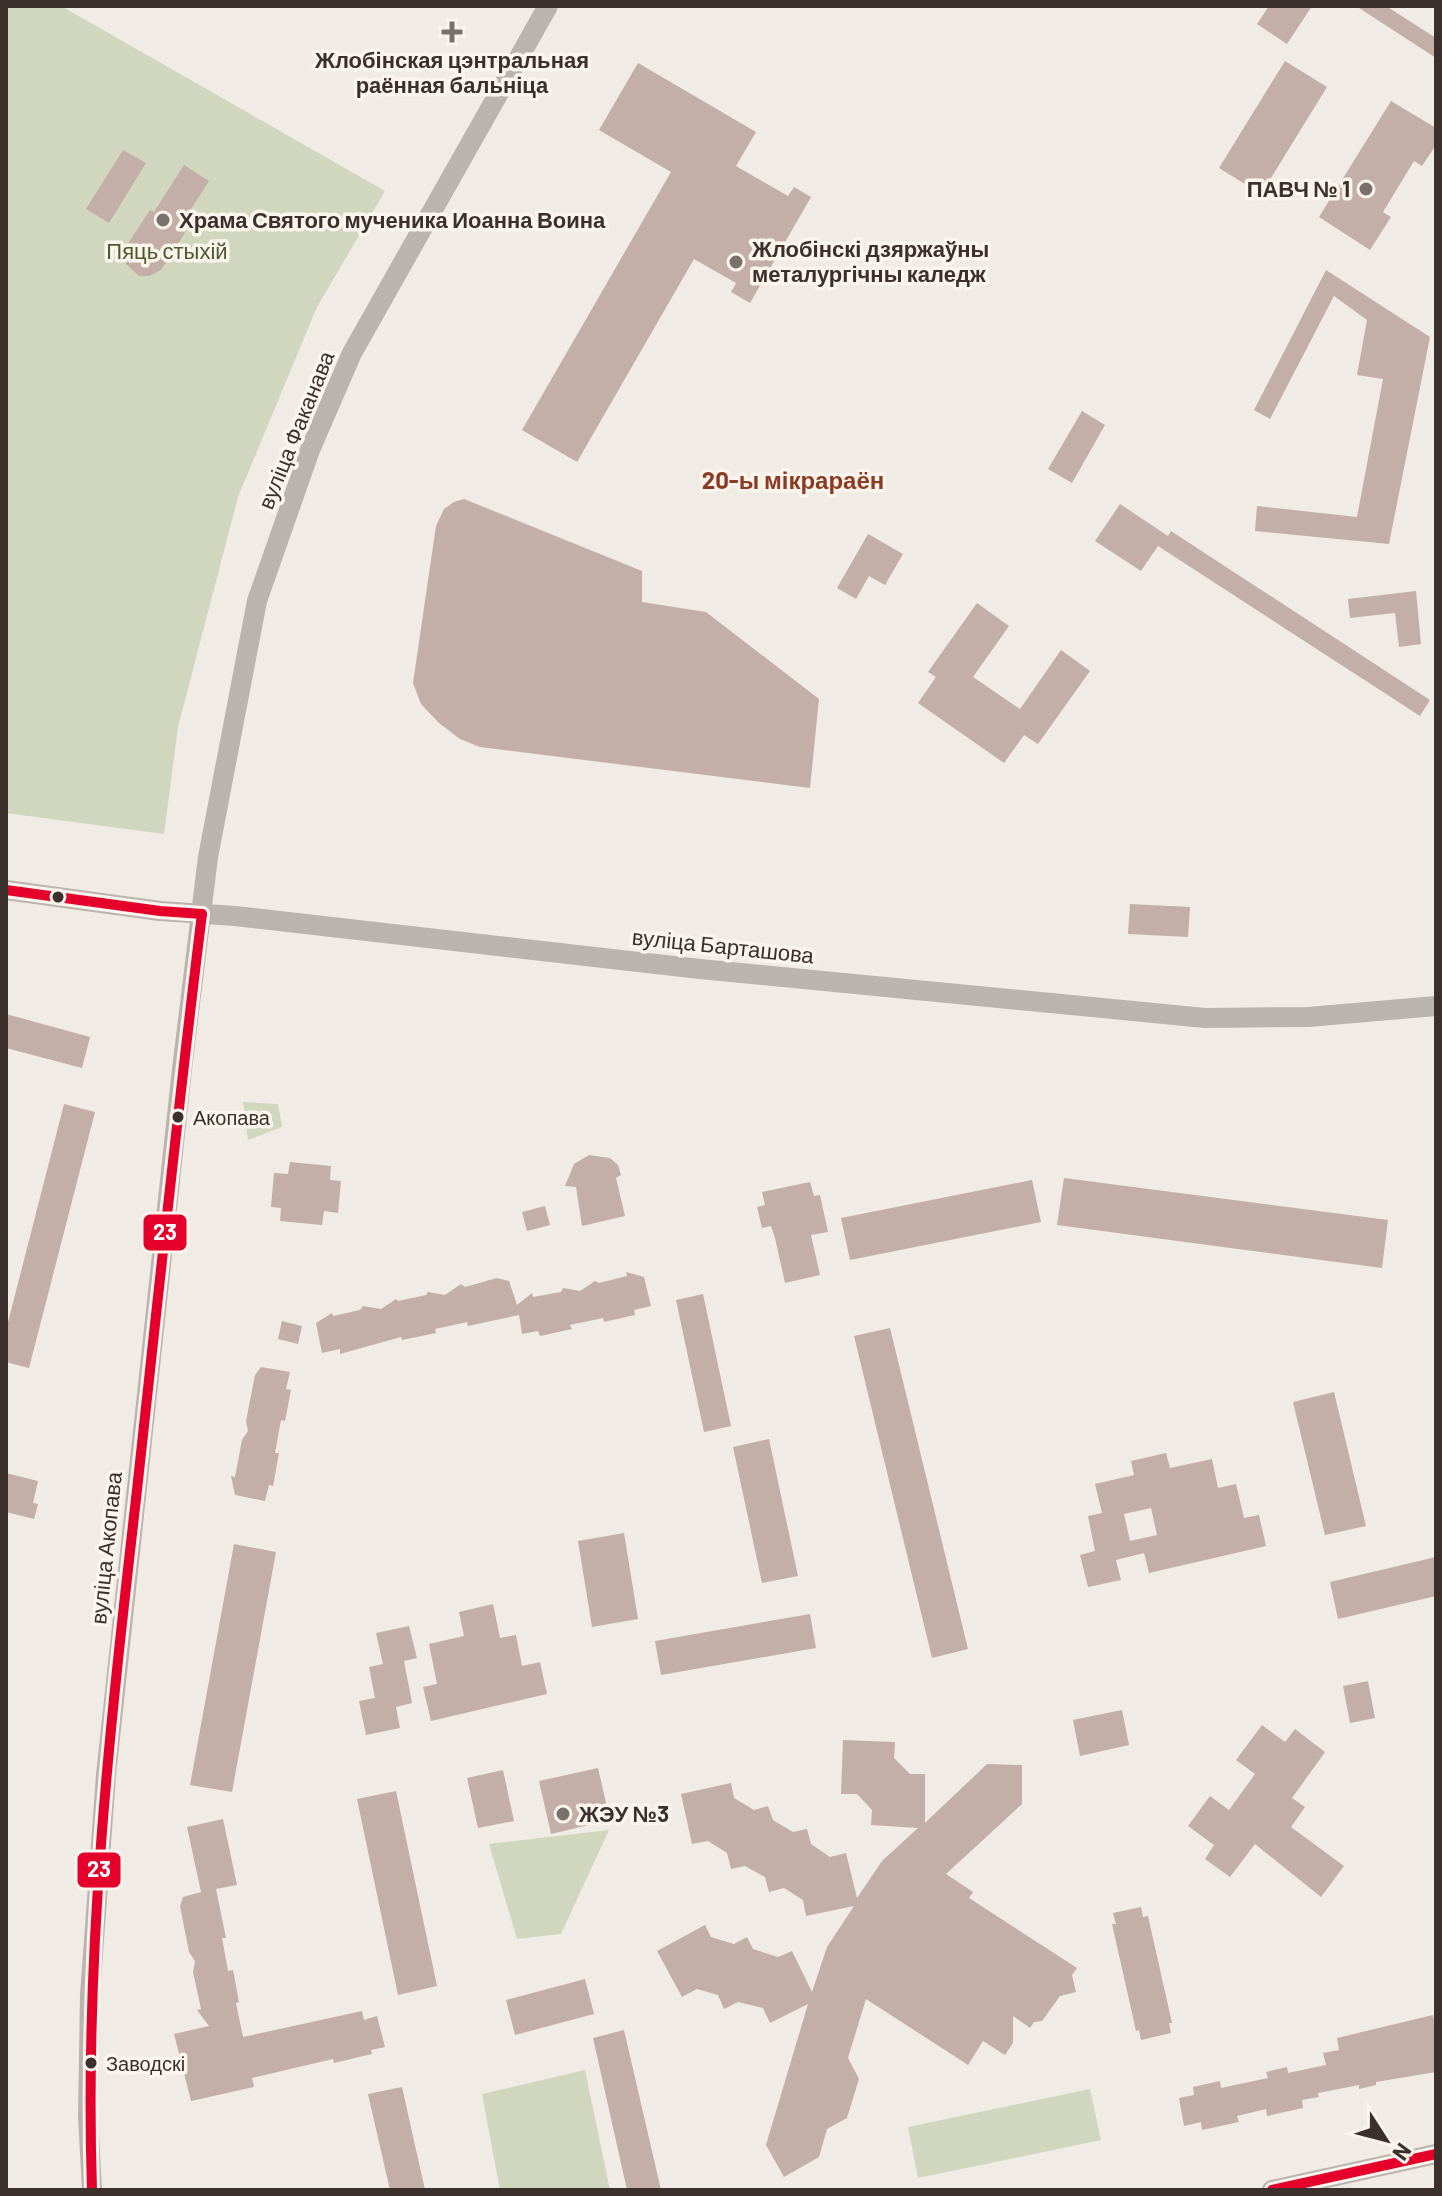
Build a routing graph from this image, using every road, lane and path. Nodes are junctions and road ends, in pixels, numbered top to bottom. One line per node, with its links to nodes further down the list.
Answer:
1 (548, 6): 3 (main road, вуліца Факанава)
2 (6, 890): 3 (main road, вуліца Барташова)
3 (202, 914): 4 (main road, вуліца Барташова); 6 (main road, вуліца Акопава)
4 (1436, 1006)
5 (1436, 2154): 7 (main road)
6 (92, 2190)
7 (1272, 2190)

